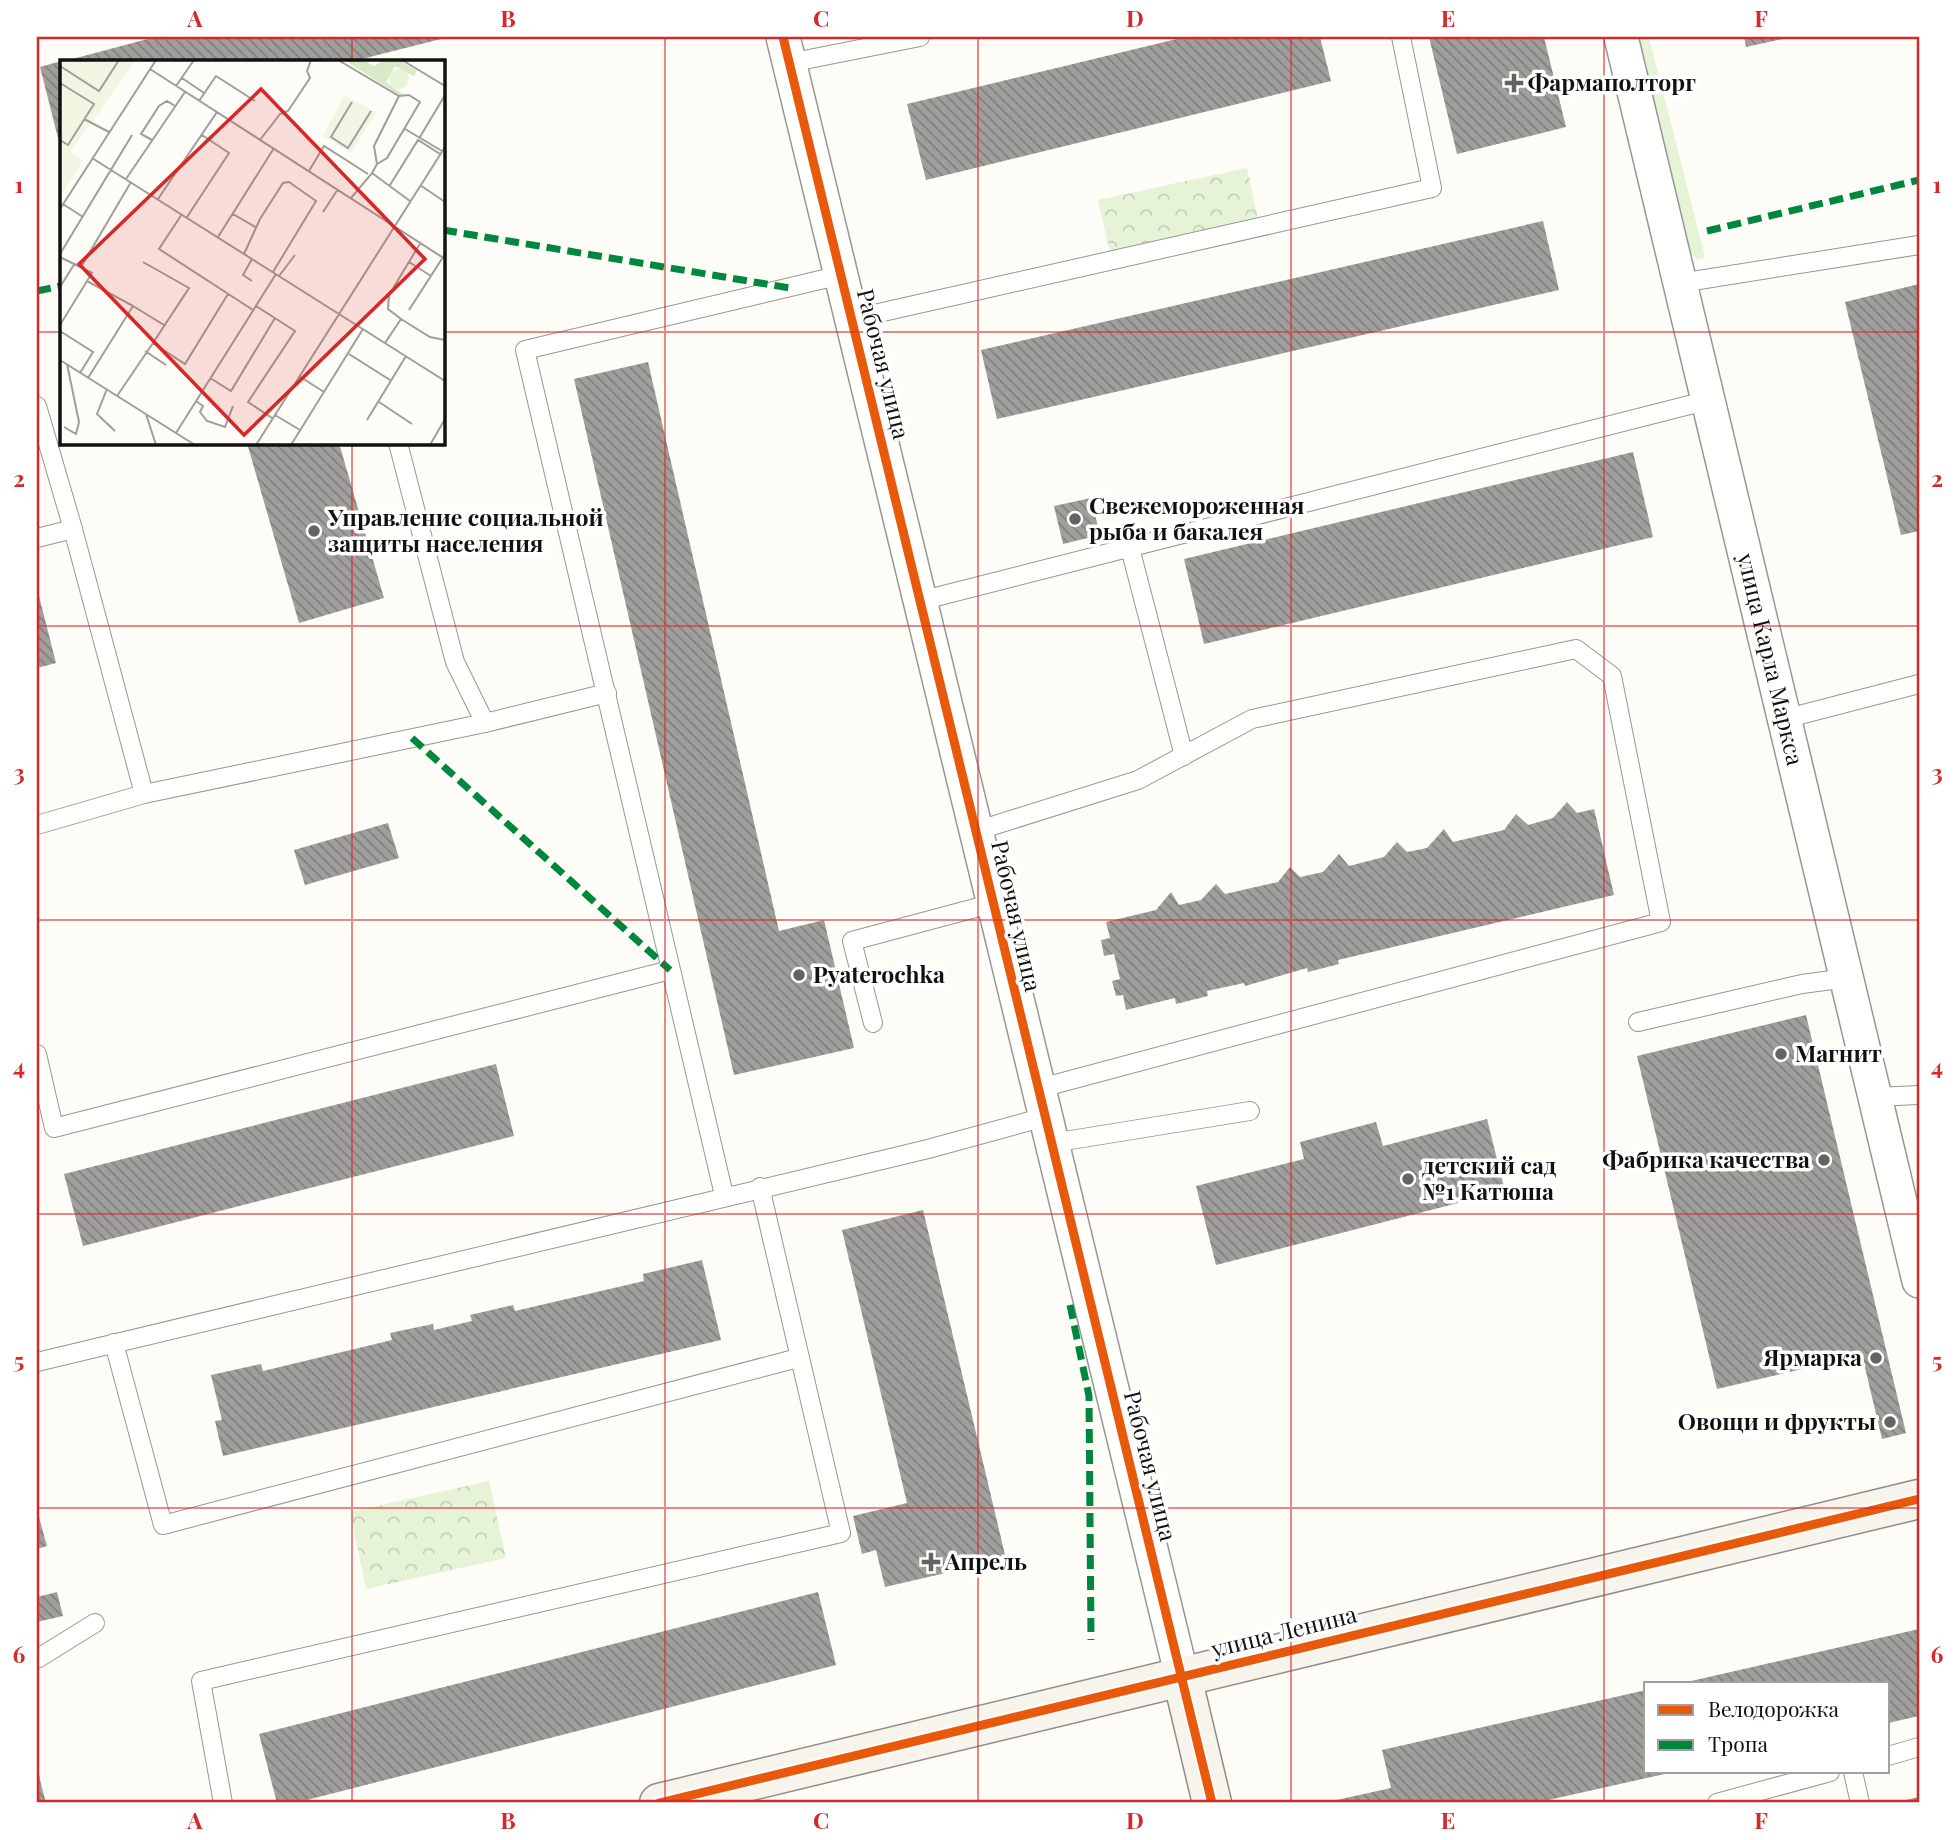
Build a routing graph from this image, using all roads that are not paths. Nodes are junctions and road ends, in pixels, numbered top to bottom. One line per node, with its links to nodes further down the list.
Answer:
1 (920, 37): 4 (lane)
2 (1401, 37): 8 (lane)
3 (1621, 37): 7 (street, улица Карла Маркса)
4 (786, 50): 6 (street, Рабочая улица)
5 (1919, 245): 7 (lane)
6 (841, 275): 8 (street, Рабочая улица); 17 (lane)
7 (1680, 283): 9 (street, улица Карла Маркса)
8 (852, 319): 15 (street, Рабочая улица)
9 (1709, 400): 14 (lane); 18 (street, улица Карла Маркса)
10 (37, 406): 12 (lane)
11 (398, 444): 19 (lane)
12 (73, 529): 13 (lane); 21 (lane)
13 (37, 538)
14 (1130, 548): 15 (lane); 20 (lane)
15 (920, 601): 23 (street, Рабочая улица)
16 (1919, 684): 18 (lane)
17 (607, 692): 19 (lane); 25 (lane)
18 (1784, 719): 26 (street, улица Карла Маркса)
19 (485, 723): 21 (lane)
20 (1184, 756): 23 (lane); 33 (lane)
21 (144, 794): 22 (lane)
22 (37, 825)
23 (976, 831): 24 (street, Рабочая улица)
24 (993, 903): 28 (lane); 33 (street, Рабочая улица)
25 (670, 970): 29 (lane); 35 (lane)
26 (1847, 978): 27 (lane); 31 (street, улица Карла Маркса)
27 (1638, 1022)
28 (873, 1023)
29 (37, 1054)
30 (1919, 1095): 31 (lane)
31 (1875, 1097): 36 (street, улица Карла Маркса)
32 (1250, 1111): 33 (lane)
33 (1045, 1116): 34 (lane); 43 (street, Рабочая улица)
34 (760, 1186): 35 (lane); 38 (lane)
35 (724, 1195): 37 (lane)
36 (1919, 1281)
37 (114, 1343): 38 (lane); 39 (lane)
38 (798, 1358): 48 (lane)
39 (37, 1362)
40 (1919, 1499): 43 (street, улица Ленина)
41 (94, 1623): 42 (lane)
42 (37, 1659)
43 (1182, 1677): 49 (street, улица Ленина); 50 (street, Рабочая улица)
44 (1919, 1747): 45 (lane)
45 (1890, 1755)
46 (1826, 1773): 51 (lane)
47 (1853, 1773): 52 (lane)
48 (223, 1803)
49 (659, 1803)
50 (1212, 1803)
51 (1717, 1803)
52 (1860, 1803)

